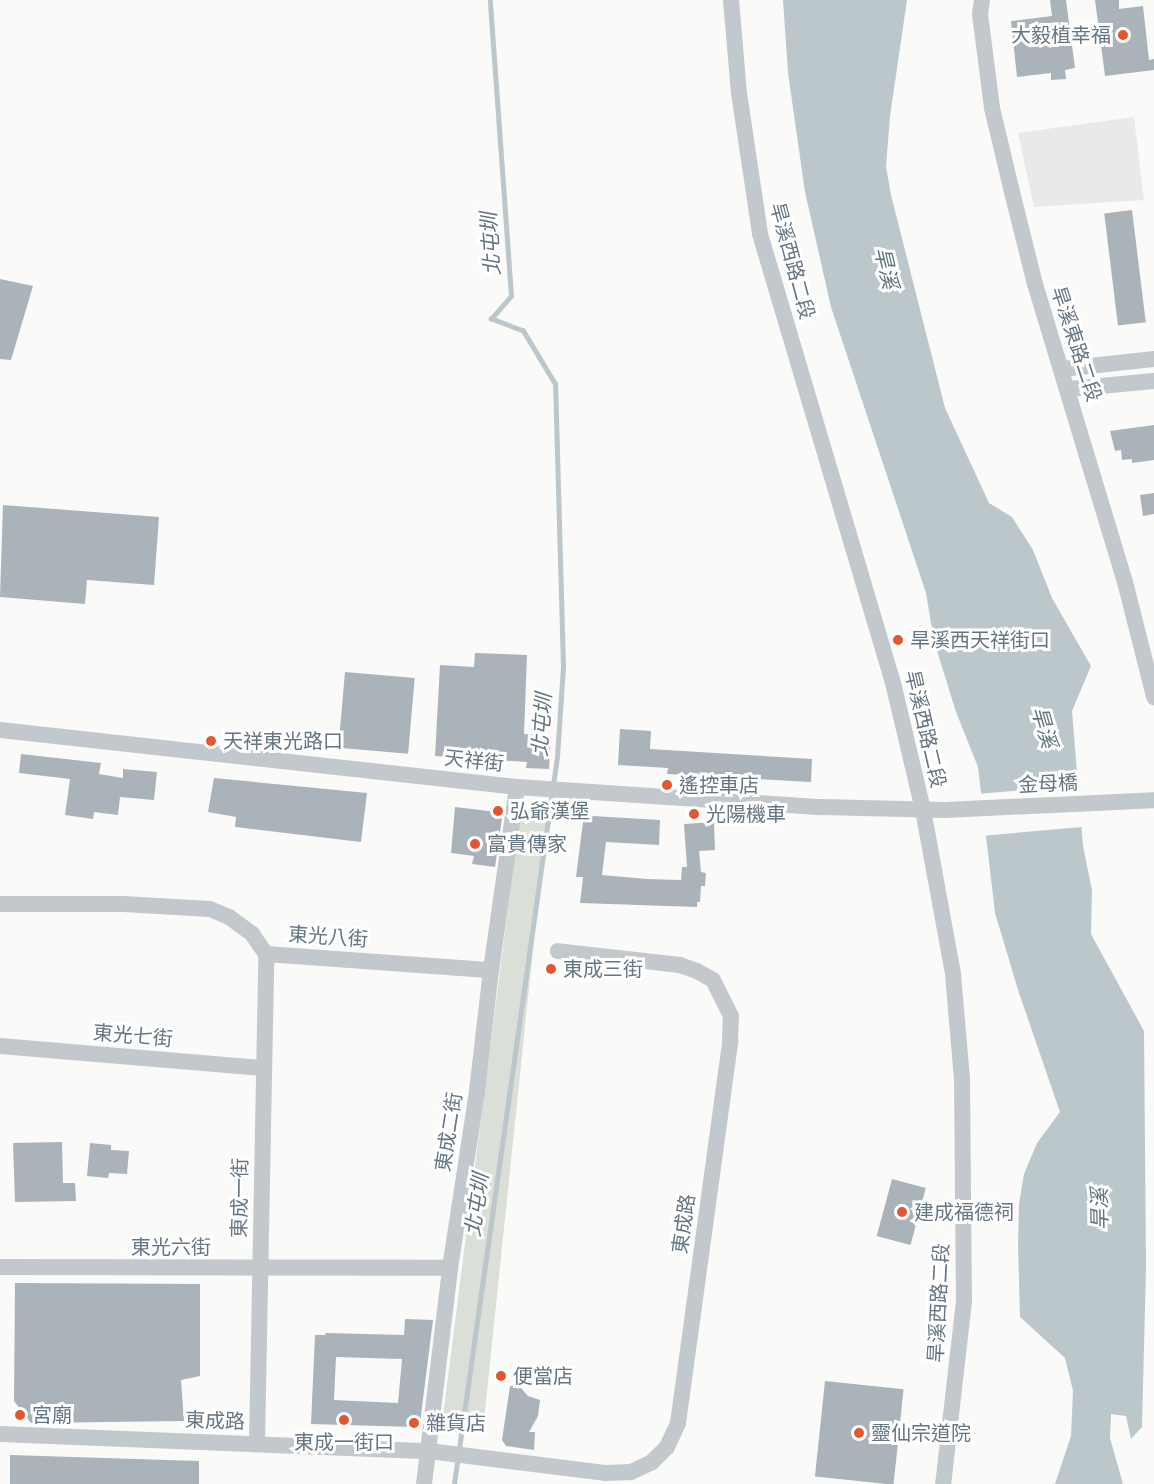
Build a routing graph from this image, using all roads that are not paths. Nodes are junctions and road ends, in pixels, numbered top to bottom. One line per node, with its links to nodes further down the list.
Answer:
1 (731, 0): 11 (street, 旱溪西路二段)
2 (982, 0): 4 (street, 旱溪東路二段)
3 (1154, 359): 4 (street)
4 (1062, 369): 6 (street, 旱溪東路二段)
5 (1154, 381): 6 (street)
6 (1069, 389): 7 (street, 旱溪東路二段)
7 (1154, 697)
8 (0, 730): 9 (street, 天祥街)
9 (518, 787): 11 (street, 天祥街); 16 (street, 東成二街)
10 (1154, 800): 12 (street, 金母橋)
11 (923, 810): 12 (street, 天祥街); 26 (street, 旱溪西路二段)
12 (945, 810)
13 (0, 904): 15 (street, 東光八街)
14 (558, 951): 24 (street, 東成路)
15 (266, 954): 16 (street, 東光八街); 18 (street, 東成一街)
16 (490, 970): 20 (street, 東成二街)
17 (0, 1046): 18 (street, 東光七街)
18 (263, 1068): 21 (street, 東成一街)
19 (0, 1267): 21 (street, 東光六街)
20 (450, 1268): 21 (street, 東光六街); 24 (street, 東成二街)
21 (260, 1269): 23 (street, 東成一街)
22 (0, 1434): 23 (street, 東成路)
23 (257, 1443): 24 (street, 東成路)
24 (429, 1451): 25 (street, 東成二街)
25 (424, 1484)
26 (943, 1484)

